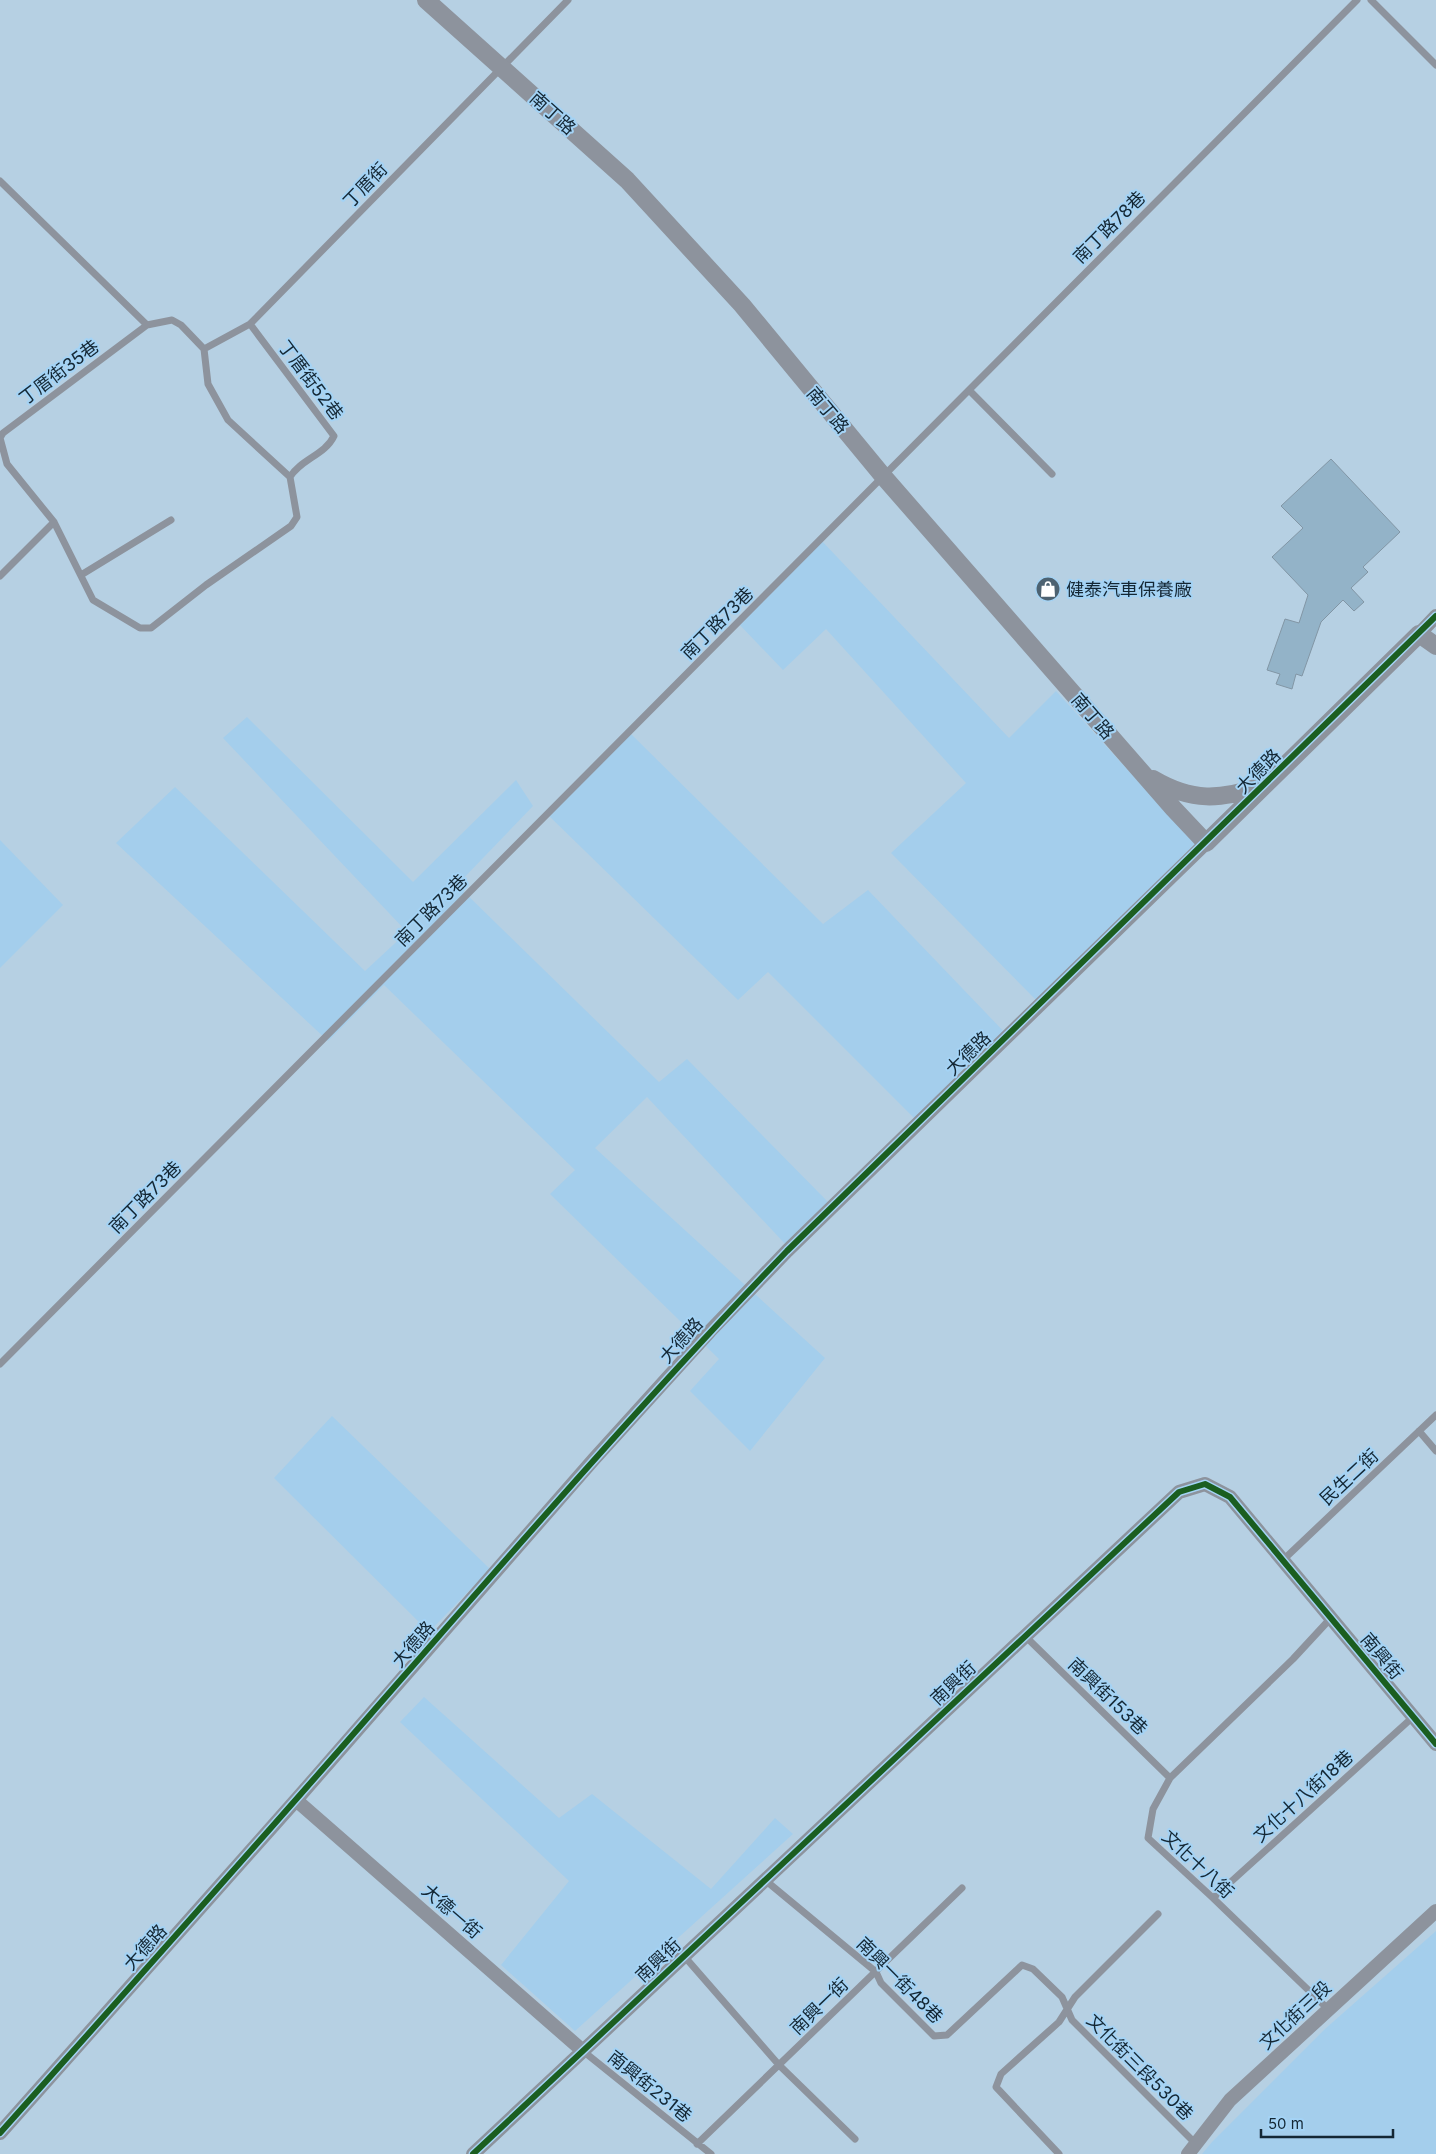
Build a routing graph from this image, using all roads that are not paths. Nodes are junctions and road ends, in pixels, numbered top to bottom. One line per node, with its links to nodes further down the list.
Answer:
1 (426, 0): 6 (street, 南丁路)
2 (568, 0): 6 (lane, 丁厝街)
3 (1357, 0): 11 (lane, 南丁路78巷)
4 (1371, 0): 5 (lane)
5 (1436, 65)
6 (502, 66): 8 (lane, 丁厝街); 13 (street, 南丁路)
7 (0, 181): 9 (lane)
8 (250, 324): 10 (lane); 14 (lane, 丁厝街52巷)
9 (146, 325): 10 (lane); 16 (lane, 丁厝街35巷)
10 (204, 350): 14 (lane)
11 (969, 390): 12 (lane); 13 (lane, 南丁路78巷)
12 (1052, 474)
13 (883, 476): 22 (street, 南丁路); 25 (lane, 南丁路73巷)
14 (290, 477): 17 (lane)
15 (171, 520): 17 (lane)
16 (54, 522): 17 (lane); 18 (lane)
17 (81, 575)
18 (0, 576)
19 (1436, 616): 20 (street, 大德路)
20 (1419, 634): 21 (street); 23 (street, 大德路)
21 (1436, 646)
22 (1140, 771): 23 (street); 24 (street, 南丁路)
23 (1265, 785): 24 (street, 大德路)
24 (1206, 843): 35 (street, 大德路)
25 (0, 1364)
26 (1436, 1415): 27 (lane, 民生二街)
27 (1419, 1432): 28 (lane); 29 (lane, 民生二街)
28 (1436, 1451)
29 (1282, 1561): 30 (street, 南興街); 31 (street, 南興街)
30 (1330, 1619): 32 (street, 南興街); 34 (lane, 文化十八街)
31 (1025, 1636): 34 (lane, 南興街153巷); 36 (street, 南興街)
32 (1413, 1717): 33 (street, 南興街); 38 (lane, 文化十八街18巷)
33 (1436, 1744)
34 (1170, 1778): 38 (lane, 文化十八街)
35 (296, 1800): 46 (street, 大德一街); 48 (street, 大德路)
36 (765, 1880): 41 (street, 南興街); 42 (lane, 南興一街48巷)
37 (962, 1888): 42 (lane, 南興一街)
38 (1214, 1898): 44 (lane, 文化十八街)
39 (1436, 1911): 44 (street, 文化街三段)
40 (1158, 1914): 43 (lane)
41 (684, 1956): 46 (street, 南興街); 47 (lane)
42 (876, 1972): 45 (lane, 南興一街48巷); 47 (lane, 南興一街)
43 (1067, 2010): 45 (lane, 文化街三段530巷); 51 (lane, 文化街三段530巷); 54 (lane)
44 (1329, 2010): 51 (street, 文化街三段)
45 (947, 2035)
46 (583, 2051): 50 (lane, 南興街231巷); 52 (street, 南興街)
47 (780, 2065): 49 (lane); 50 (lane, 南興一街)
48 (0, 2133)
49 (855, 2139)
50 (697, 2144): 53 (lane, 南興街231巷)
51 (1192, 2149)
52 (473, 2154)
53 (711, 2154)
54 (1059, 2154)

